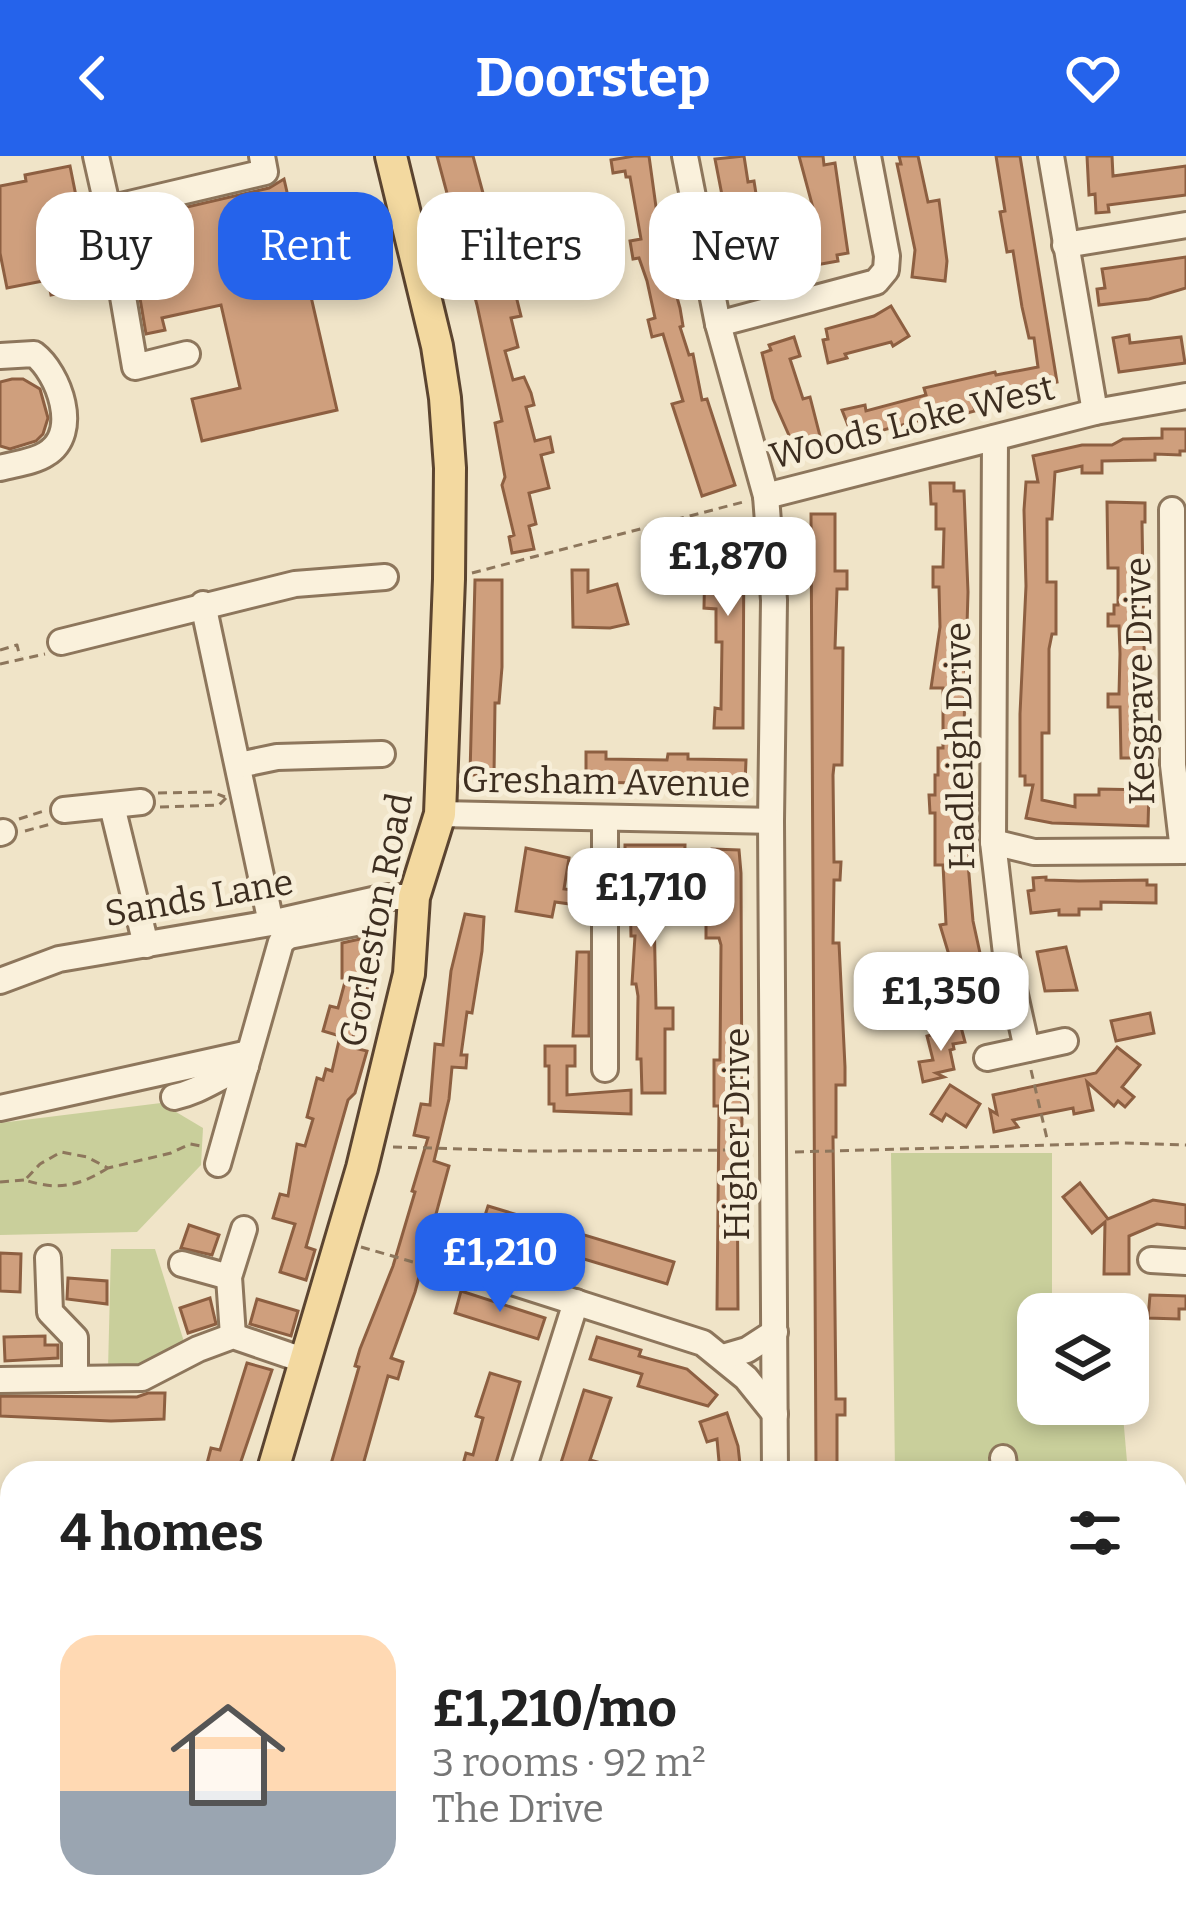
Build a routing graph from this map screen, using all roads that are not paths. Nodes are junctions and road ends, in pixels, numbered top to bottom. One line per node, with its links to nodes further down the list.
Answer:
1 (96, 156): 7 (street)
2 (262, 156): 8 (street)
3 (391, 156): 29 (main road, Gorleston Road)
4 (685, 156): 12 (street, Higher Drive)
5 (868, 156): 12 (street)
6 (1051, 156): 10 (street)
7 (103, 192)
8 (178, 192)
9 (1186, 224): 10 (street)
10 (1065, 245): 16 (street)
11 (123, 300): 13 (street)
12 (718, 324): 19 (street, Higher Drive)
13 (187, 354)
14 (0, 356): 18 (street)
15 (1186, 396): 16 (street, Woods Loke West)
16 (1095, 412): 17 (street, Woods Loke West)
17 (995, 438): 19 (street, Woods Loke West); 32 (street, Hadleigh Drive)
18 (0, 468)
19 (766, 496): 31 (street, Higher Drive)
20 (1172, 510): 33 (street, Kesgrave Drive)
21 (385, 577): 22 (street)
22 (203, 604): 23 (street); 25 (street)
23 (61, 642)
24 (382, 754): 25 (street)
25 (238, 765): 36 (street)
26 (141, 802): 27 (street)
27 (112, 806): 28 (street); 37 (street)
28 (64, 810)
29 (440, 814): 30 (street, Gresham Avenue); 34 (main road, Gorleston Road)
30 (605, 818): 31 (street, Gresham Avenue); 43 (street)
31 (771, 821): 55 (street, Higher Drive)
32 (993, 842): 33 (street, Kesgrave Drive); 40 (street, Hadleigh Drive)
33 (1184, 851)
34 (414, 897): 35 (street, Sands Lane); 58 (main road, Gorleston Road)
35 (362, 903): 36 (street, Sands Lane); 42 (street)
36 (272, 922): 37 (street, Sands Lane)
37 (146, 944): 38 (street, Sands Lane)
38 (0, 981)
39 (1065, 1041): 40 (street)
40 (1027, 1049): 41 (street)
41 (987, 1058)
42 (247, 1059): 44 (street); 45 (street); 46 (street)
43 (605, 1069)
44 (174, 1097)
45 (0, 1108)
46 (220, 1157)
47 (244, 1229): 53 (street)
48 (446, 1256): 54 (street)
49 (48, 1258): 59 (street)
50 (1151, 1260): 51 (street)
51 (1186, 1262)
52 (182, 1264): 53 (street)
53 (229, 1277): 56 (street)
54 (576, 1302): 57 (street); 63 (street)
55 (775, 1332): 57 (street); 61 (street, Higher Drive)
56 (233, 1336): 58 (street); 59 (street)
57 (723, 1357): 61 (street)
58 (306, 1360): 62 (main road, Gorleston Road)
59 (75, 1379): 60 (street)
60 (0, 1380)
61 (775, 1414): 64 (street, Higher Drive)
62 (276, 1461)
63 (526, 1461)
64 (775, 1461)

